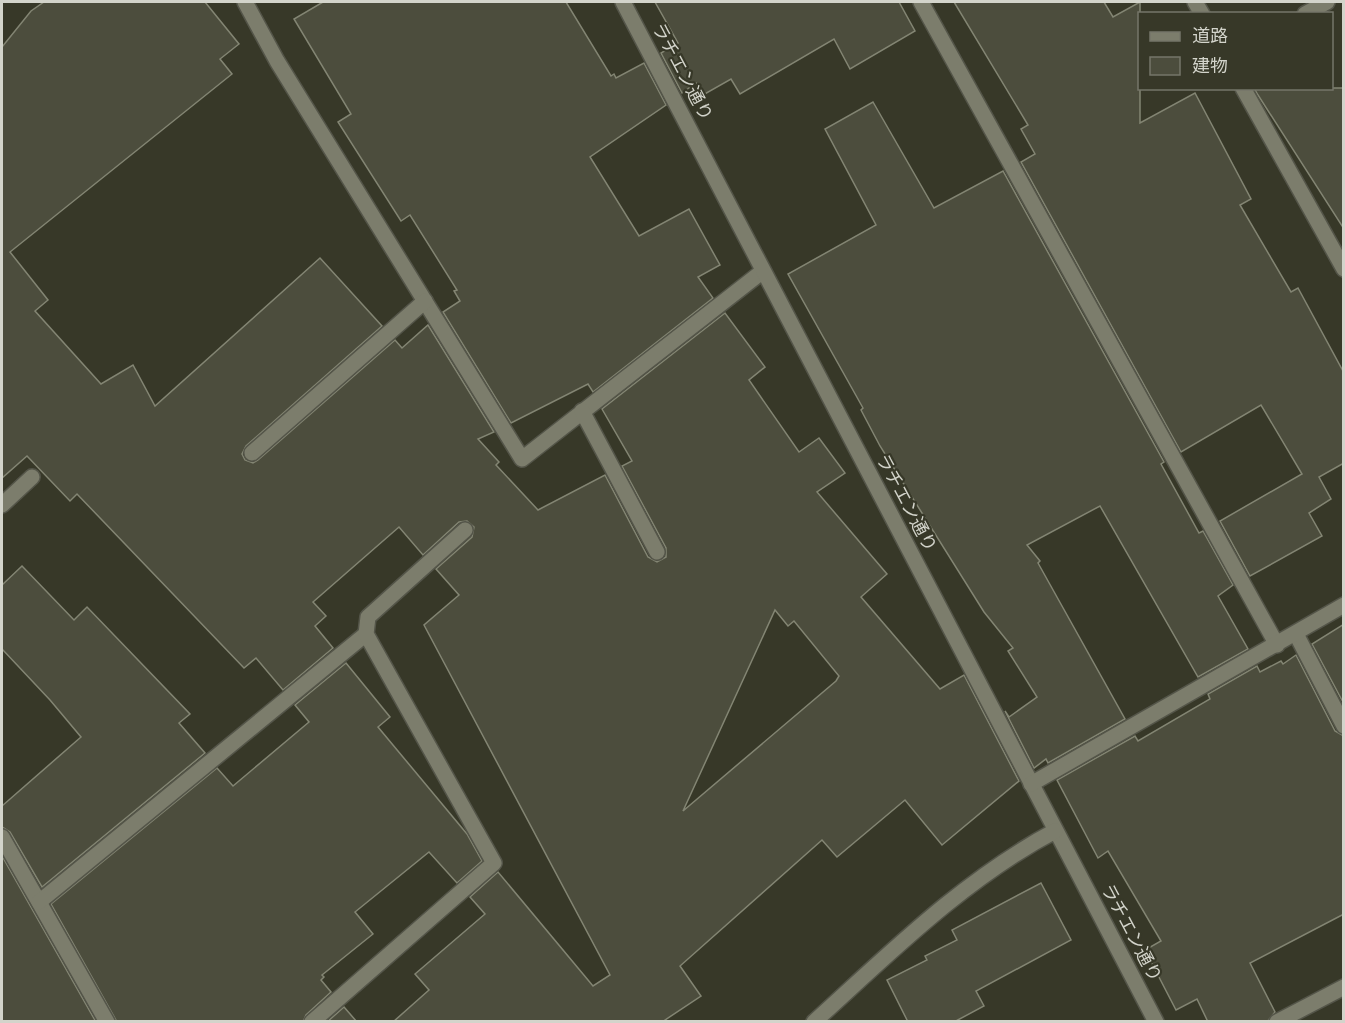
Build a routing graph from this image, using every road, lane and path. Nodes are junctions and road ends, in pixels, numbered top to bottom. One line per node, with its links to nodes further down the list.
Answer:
1 (246, 2): 9 (street)
2 (623, 2): 8 (street, ラチエン通り)
3 (921, 2): 19 (street)
4 (1327, 2): 5 (street)
5 (1309, 12)
6 (1244, 90): 7 (street)
7 (1344, 269)
8 (763, 271): 10 (street); 21 (street, ラチエン通り)
9 (425, 302): 10 (street); 11 (street)
10 (582, 411): 15 (street)
11 (252, 453)
12 (32, 477): 13 (street)
13 (2, 505)
14 (465, 530): 17 (street)
15 (657, 552)
16 (1344, 605): 18 (street)
17 (366, 634): 24 (street); 27 (street)
18 (1296, 634): 19 (street); 20 (street)
19 (1277, 645): 21 (street)
20 (1344, 726)
21 (1031, 784): 22 (street, ラチエン通り)
22 (1055, 831): 28 (street); 29 (street, ラチエン通り)
23 (2, 837): 24 (street)
24 (39, 903): 26 (street)
25 (1344, 987): 30 (street)
26 (107, 1022)
27 (312, 1022)
28 (813, 1022)
29 (1156, 1022)
30 (1277, 1022)

